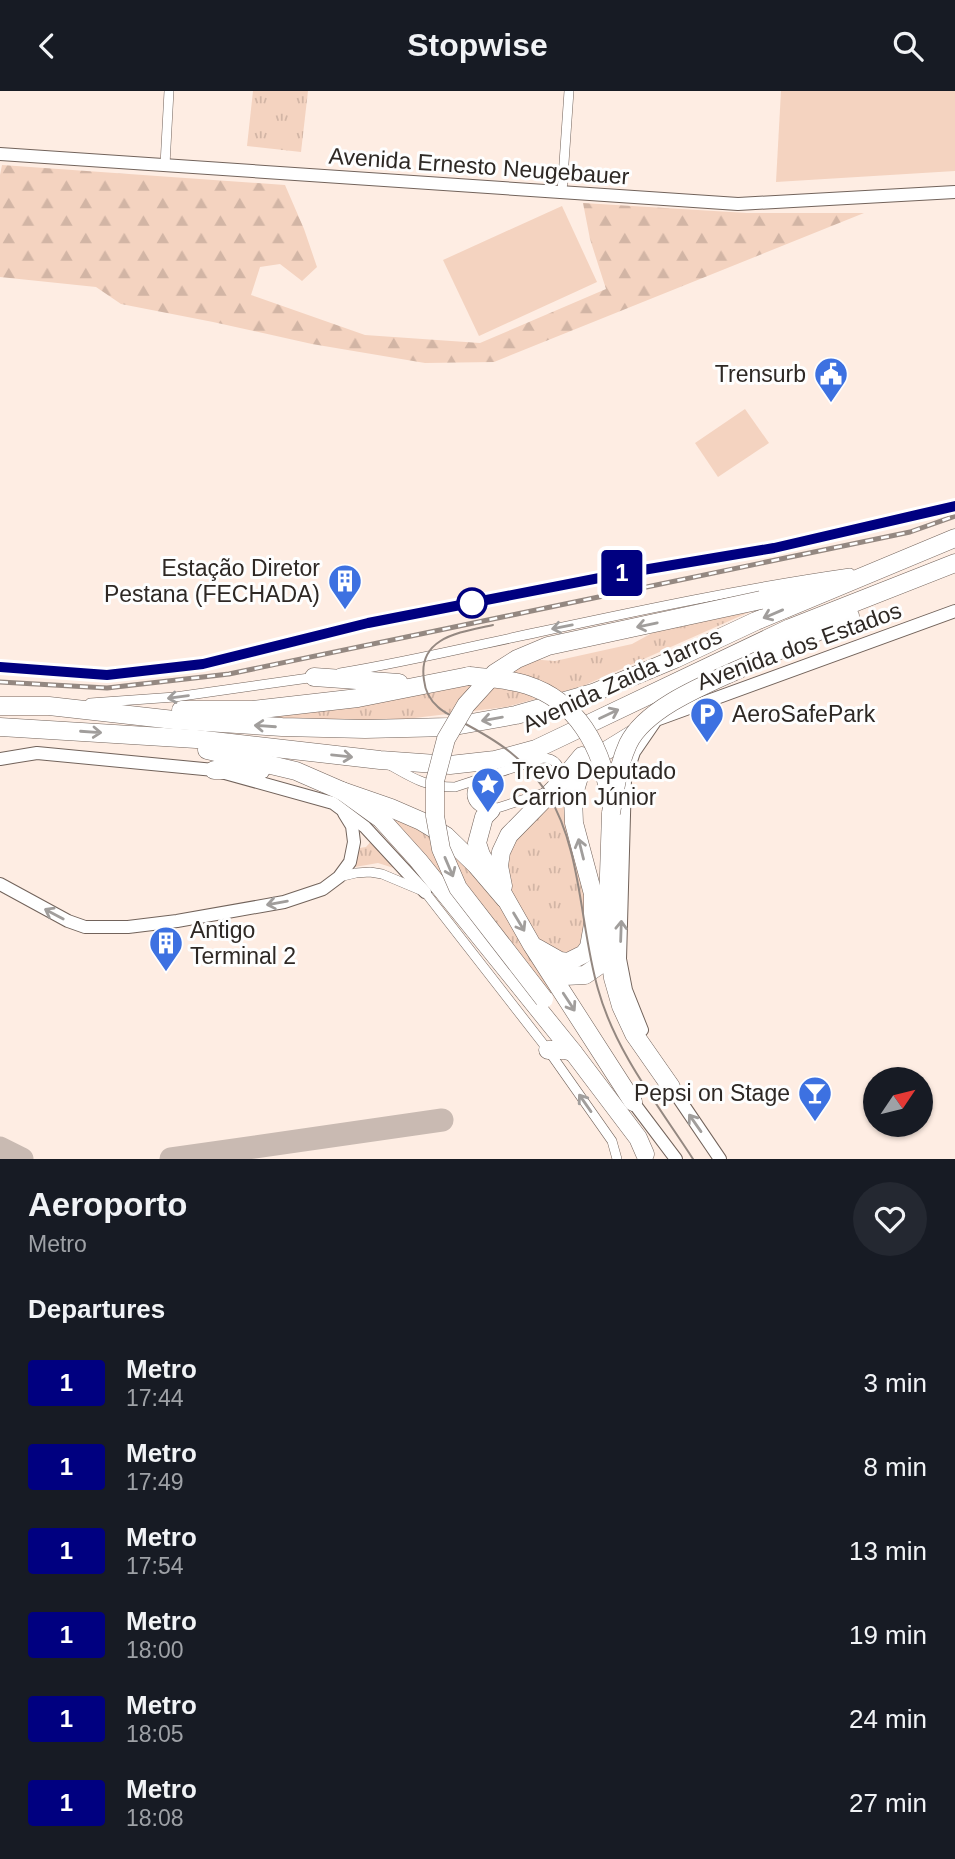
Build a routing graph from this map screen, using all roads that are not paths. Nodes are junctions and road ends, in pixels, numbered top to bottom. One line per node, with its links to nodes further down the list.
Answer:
1 (169, 91): 4 (street)
2 (569, 91): 5 (street)
3 (0, 154): 4 (street, Avenida Ernesto Neugebauer)
4 (165, 165): 5 (street, Avenida Ernesto Neugebauer)
5 (562, 192): 6 (street, Avenida Ernesto Neugebauer)
6 (955, 192)
7 (952, 539): 9 (highway); 14 (highway, Avenida Zaida Jarros, one-way to 14)
8 (950, 565): 19 (highway, Avenida Zaida Jarros, one-way to 8); 26 (highway, bridge)
9 (850, 573): 11 (street, one-way to 11); 36 (highway, one-way to 36, bridge)
10 (955, 611): 15 (street, Avenida dos Estados)
11 (314, 677): 12 (highway); 14 (street, one-way to 14)
12 (423, 685): 14 (highway); 26 (highway, bridge)
13 (0, 706): 14 (highway, Avenida Zaida Jarros)
14 (49, 706)
15 (656, 720): 23 (highway); 32 (highway, one-way to 15); 35 (street, one-way to 15)
16 (0, 727): 17 (highway, Avenida Zaida Jarros, one-way to 17)
17 (152, 736): 19 (highway, Avenida Zaida Jarros, one-way to 19); 21 (highway)
18 (0, 759): 20 (street)
19 (380, 760): 22 (street)
20 (214, 769): 21 (highway); 24 (street)
21 (296, 771): 24 (highway)
22 (480, 779): 23 (street); 25 (street)
23 (556, 787): 25 (street); 30 (highway)
24 (337, 797): 27 (street); 29 (street); 30 (highway); 34 (highway)
25 (491, 810): 30 (highway)
26 (611, 813): 31 (highway)
27 (339, 877): 28 (street, one-way to 28); 29 (street)
28 (0, 884)
29 (425, 892): 33 (street)
30 (505, 899): 32 (highway, one-way to 32)
31 (607, 936): 32 (highway); 35 (highway)
32 (532, 945): 36 (highway, one-way to 36)
33 (548, 1051): 34 (highway); 38 (street, one-way to 33)
34 (573, 1052): 37 (highway)
35 (671, 1087): 40 (street, one-way to 35)
36 (632, 1102): 37 (street); 39 (street)
37 (642, 1158)
38 (617, 1159)
39 (676, 1159)
40 (720, 1159)

